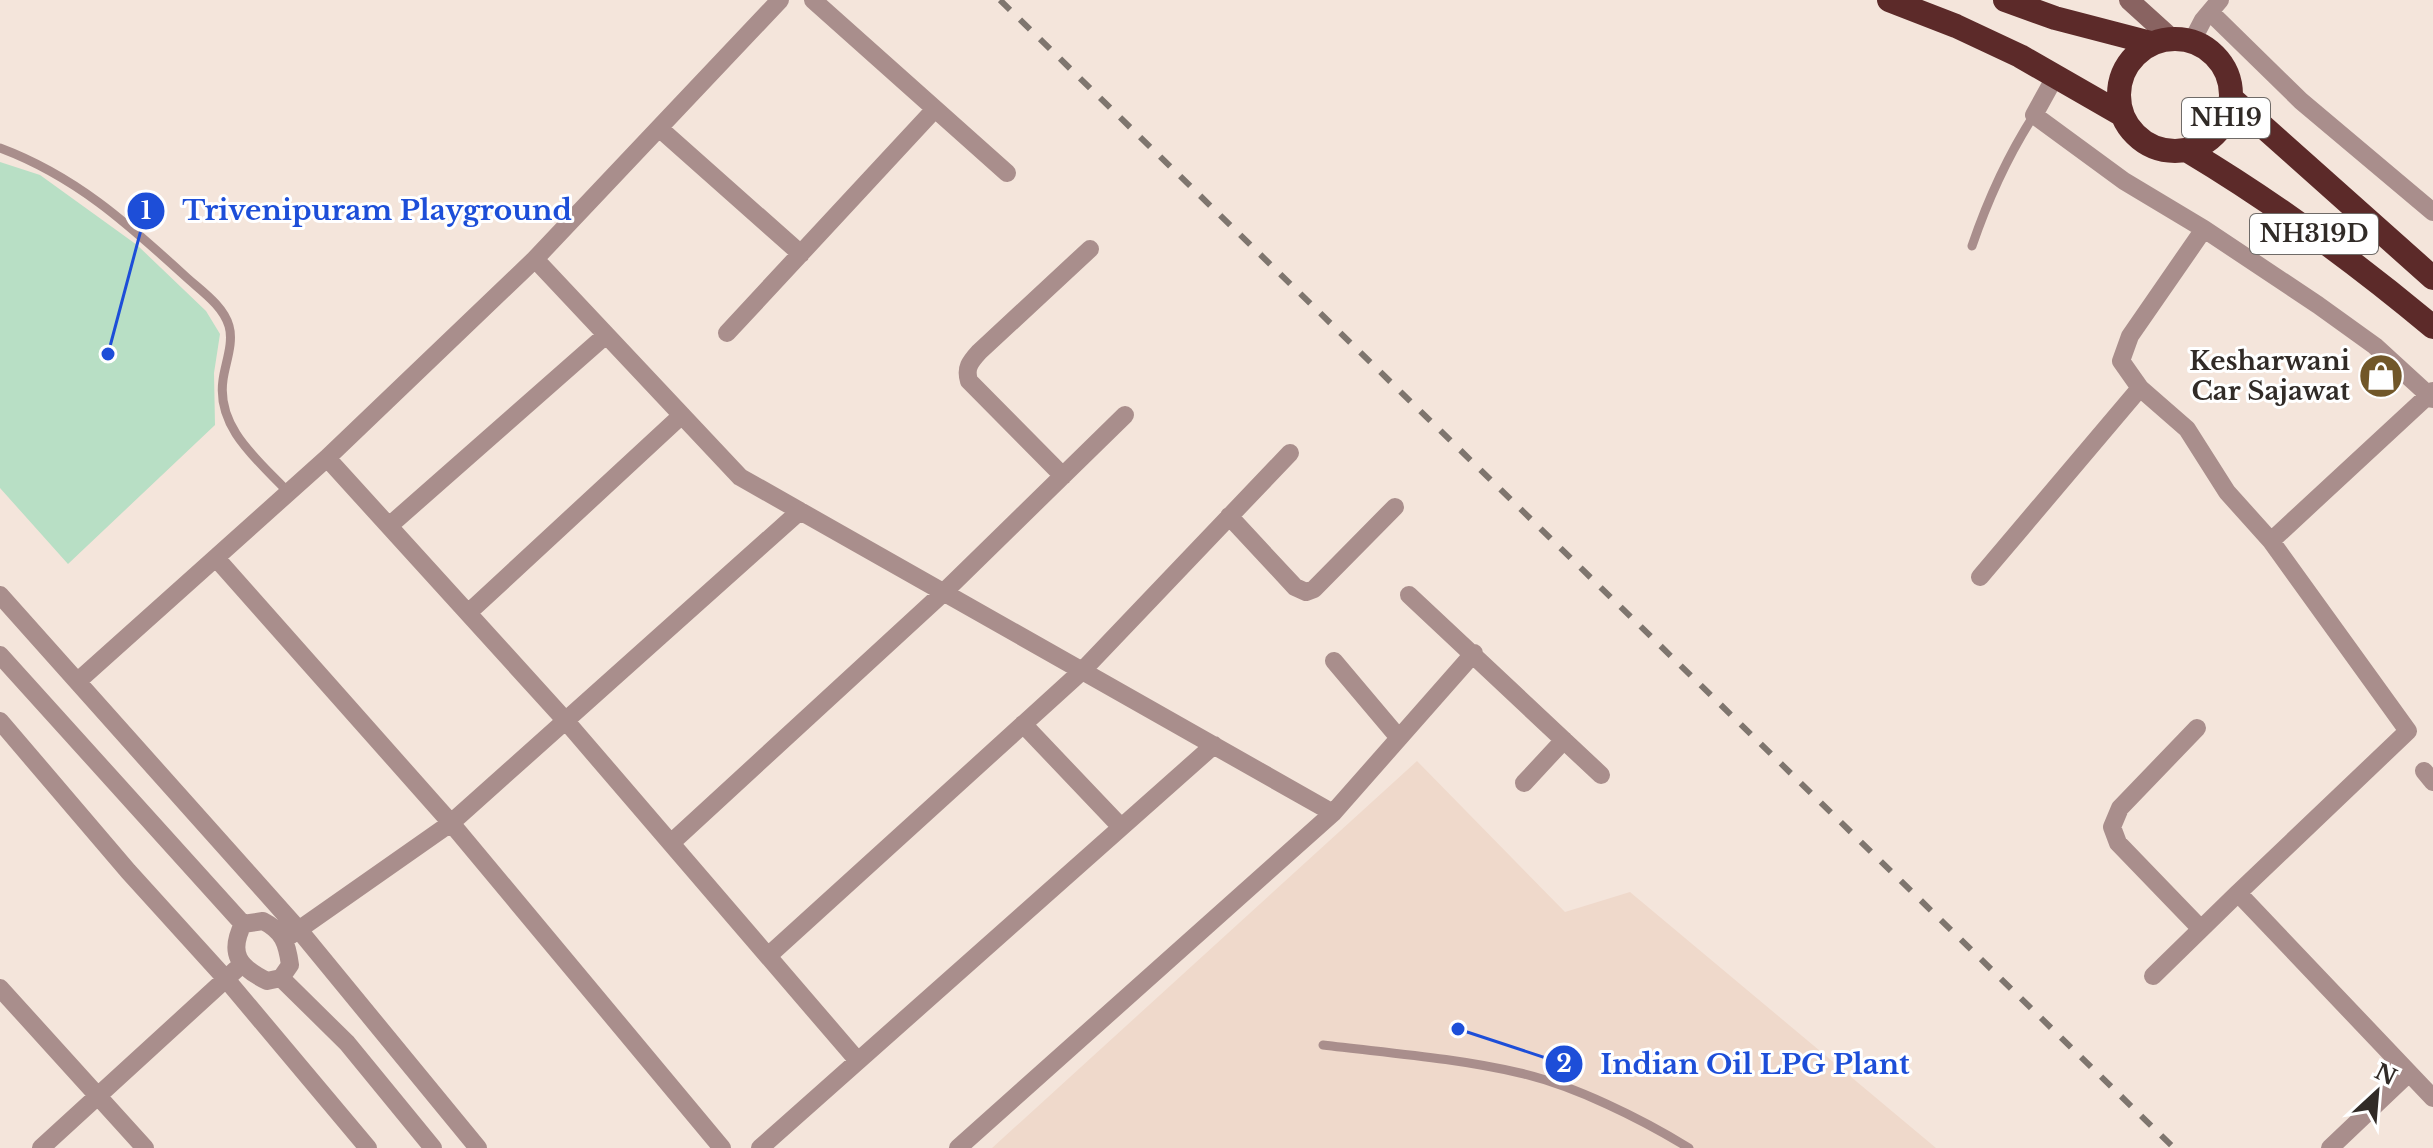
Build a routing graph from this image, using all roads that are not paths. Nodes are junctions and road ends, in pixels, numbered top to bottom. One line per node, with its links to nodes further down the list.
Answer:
1 (780, 0): 13 (street)
2 (813, 0): 10 (street)
3 (1889, 0): 8 (highway)
4 (2005, 0): 7 (highway)
5 (2129, 0): 7 (street)
6 (2215, 6): 7 (street); 17 (street)
7 (2172, 41): 9 (highway, NH19); 11 (highway)
8 (2055, 77): 11 (highway); 12 (street)
9 (2231, 98): 15 (highway, NH19); 23 (highway, NH319D)
10 (935, 109): 16 (street); 21 (street)
11 (2121, 114): 15 (highway, NH19)
12 (2034, 115): 18 (street); 19 (lane)
13 (659, 128): 21 (street); 22 (street)
14 (0, 148): 34 (lane)
15 (2188, 151): 24 (highway, NH319D)
16 (1007, 173)
17 (2433, 212)
18 (2204, 229): 27 (street); 28 (street)
19 (1972, 246)
20 (1090, 249): 33 (street)
21 (801, 254): 25 (street)
22 (535, 259): 26 (street); 32 (street)
23 (2433, 278)
24 (2433, 327)
25 (727, 333)
26 (606, 335): 29 (street); 38 (street)
27 (2140, 388): 39 (street); 41 (street)
28 (2431, 395): 39 (street)
29 (682, 415): 36 (street); 45 (street)
30 (1125, 415): 33 (street)
31 (1290, 453): 37 (street)
32 (327, 458): 34 (street); 38 (street)
33 (1063, 476): 42 (street)
34 (289, 493): 40 (street)
35 (1395, 507): 37 (street)
36 (800, 511): 42 (street); 51 (street)
37 (1229, 516): 49 (street)
38 (389, 526): 45 (street)
39 (2271, 541): 64 (street)
40 (216, 558): 50 (street); 61 (street)
41 (1980, 577)
42 (944, 592): 49 (street); 63 (street)
43 (0, 595): 50 (street)
44 (1409, 595): 46 (street)
45 (468, 613): 51 (street)
46 (1474, 653): 55 (street); 56 (street)
47 (0, 655): 65 (street)
48 (1334, 661): 55 (street)
49 (1083, 670): 53 (street); 57 (street)
50 (78, 681): 67 (street)
51 (565, 720): 61 (street); 63 (street)
52 (0, 721): 72 (street)
53 (1023, 724): 62 (street); 68 (street)
54 (2197, 728): 66 (street)
55 (1399, 738): 60 (street)
56 (1564, 740): 58 (street); 59 (street)
57 (1214, 745): 60 (street); 62 (street)
58 (1601, 775)
59 (1524, 783)
60 (1333, 813): 86 (street)
61 (451, 823): 67 (street); 84 (street)
62 (1121, 827): 75 (street)
63 (671, 843): 68 (street)
64 (2238, 893): 66 (street); 76 (street)
65 (243, 924): 67 (street); 69 (street)
66 (2201, 929): 70 (street)
67 (292, 935): 71 (street); 83 (street)
68 (768, 956): 75 (street)
69 (241, 965): 71 (street); 72 (street)
70 (2153, 976)
71 (281, 978): 82 (street)
72 (226, 979): 77 (street); 81 (street)
73 (0, 988): 77 (street)
74 (1323, 1045): 87 (lane)
75 (858, 1061): 85 (street)
76 (2409, 1073): 78 (street); 88 (street)
77 (97, 1097): 79 (street); 80 (street)
78 (2433, 1098)
79 (41, 1148)
80 (145, 1148)
81 (368, 1148)
82 (433, 1148)
83 (478, 1148)
84 (722, 1148)
85 (760, 1148)
86 (958, 1148)
87 (1689, 1148)
88 (2330, 1148)

